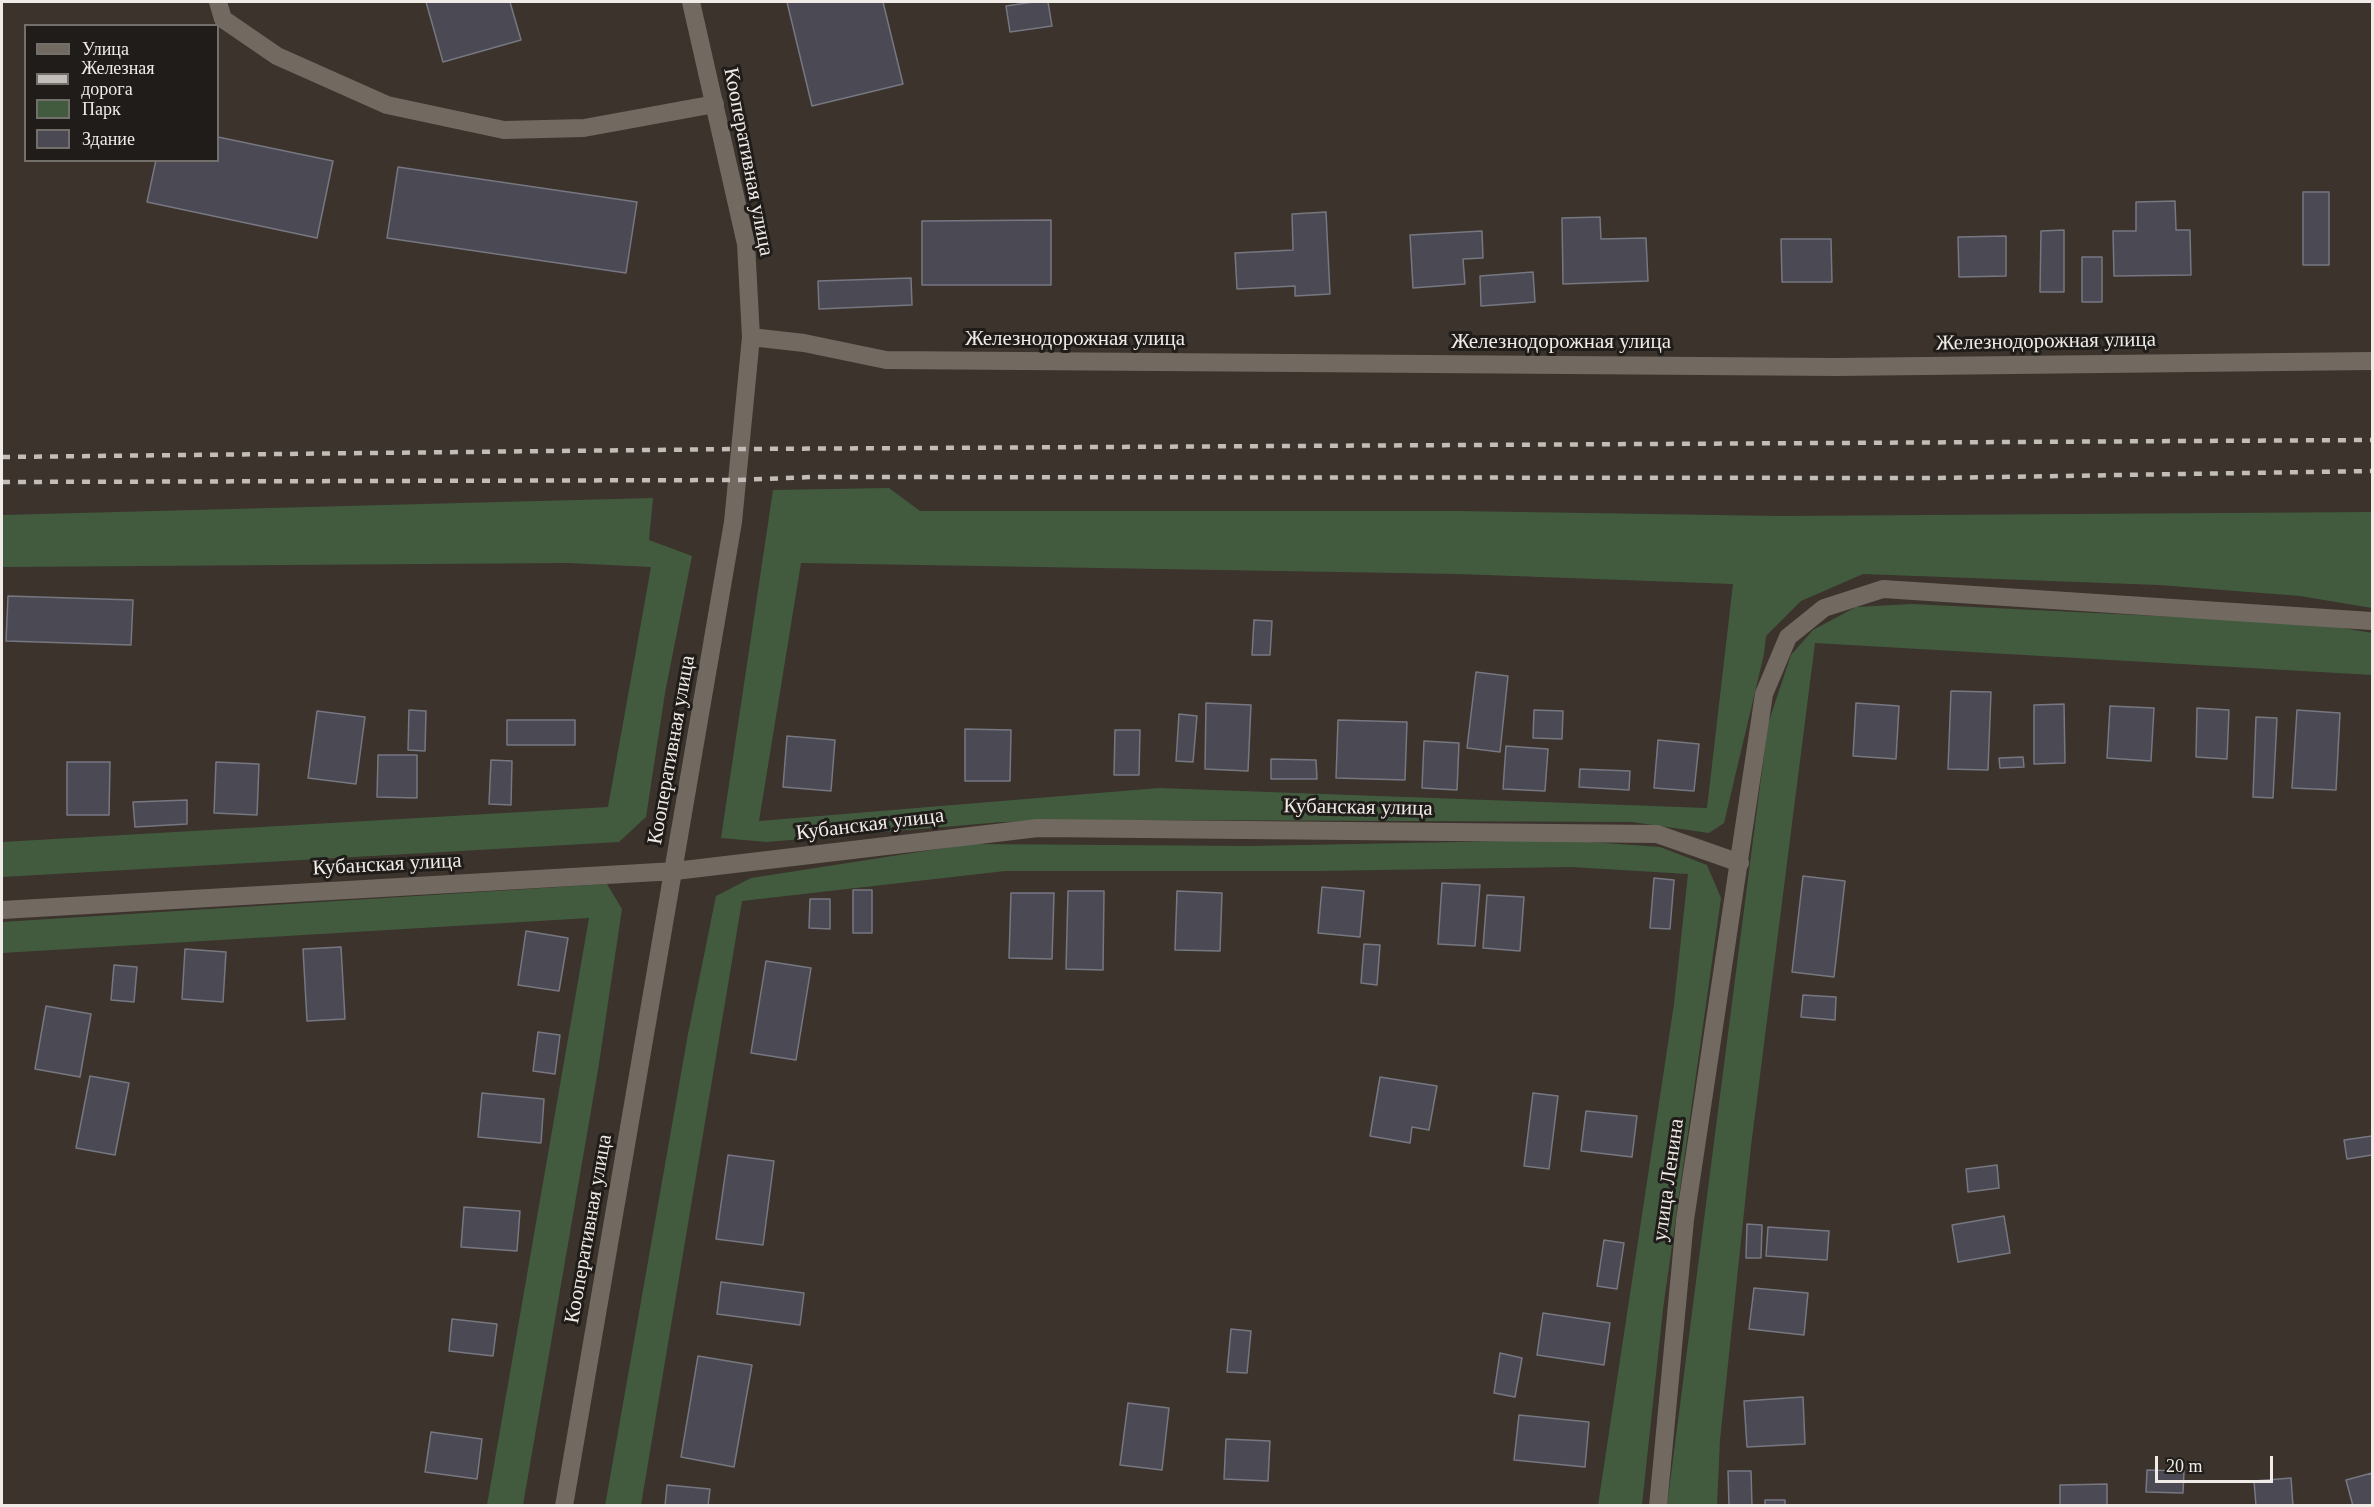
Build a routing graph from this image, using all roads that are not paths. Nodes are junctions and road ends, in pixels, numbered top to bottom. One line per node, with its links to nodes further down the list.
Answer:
1 (218, 2): 3 (street)
2 (691, 2): 3 (street, Кооперативная улица)
3 (714, 104): 4 (street, Кооперативная улица)
4 (751, 337): 5 (street, Железнодорожная улица); 8 (street, Кооперативная улица)
5 (2373, 361)
6 (2373, 621): 7 (street)
7 (1740, 863): 8 (street, Кубанская улица); 11 (street, улица Ленина)
8 (675, 871): 9 (street, Кубанская улица); 10 (street, Кооперативная улица)
9 (2, 910)
10 (564, 1506)
11 (1658, 1506)

